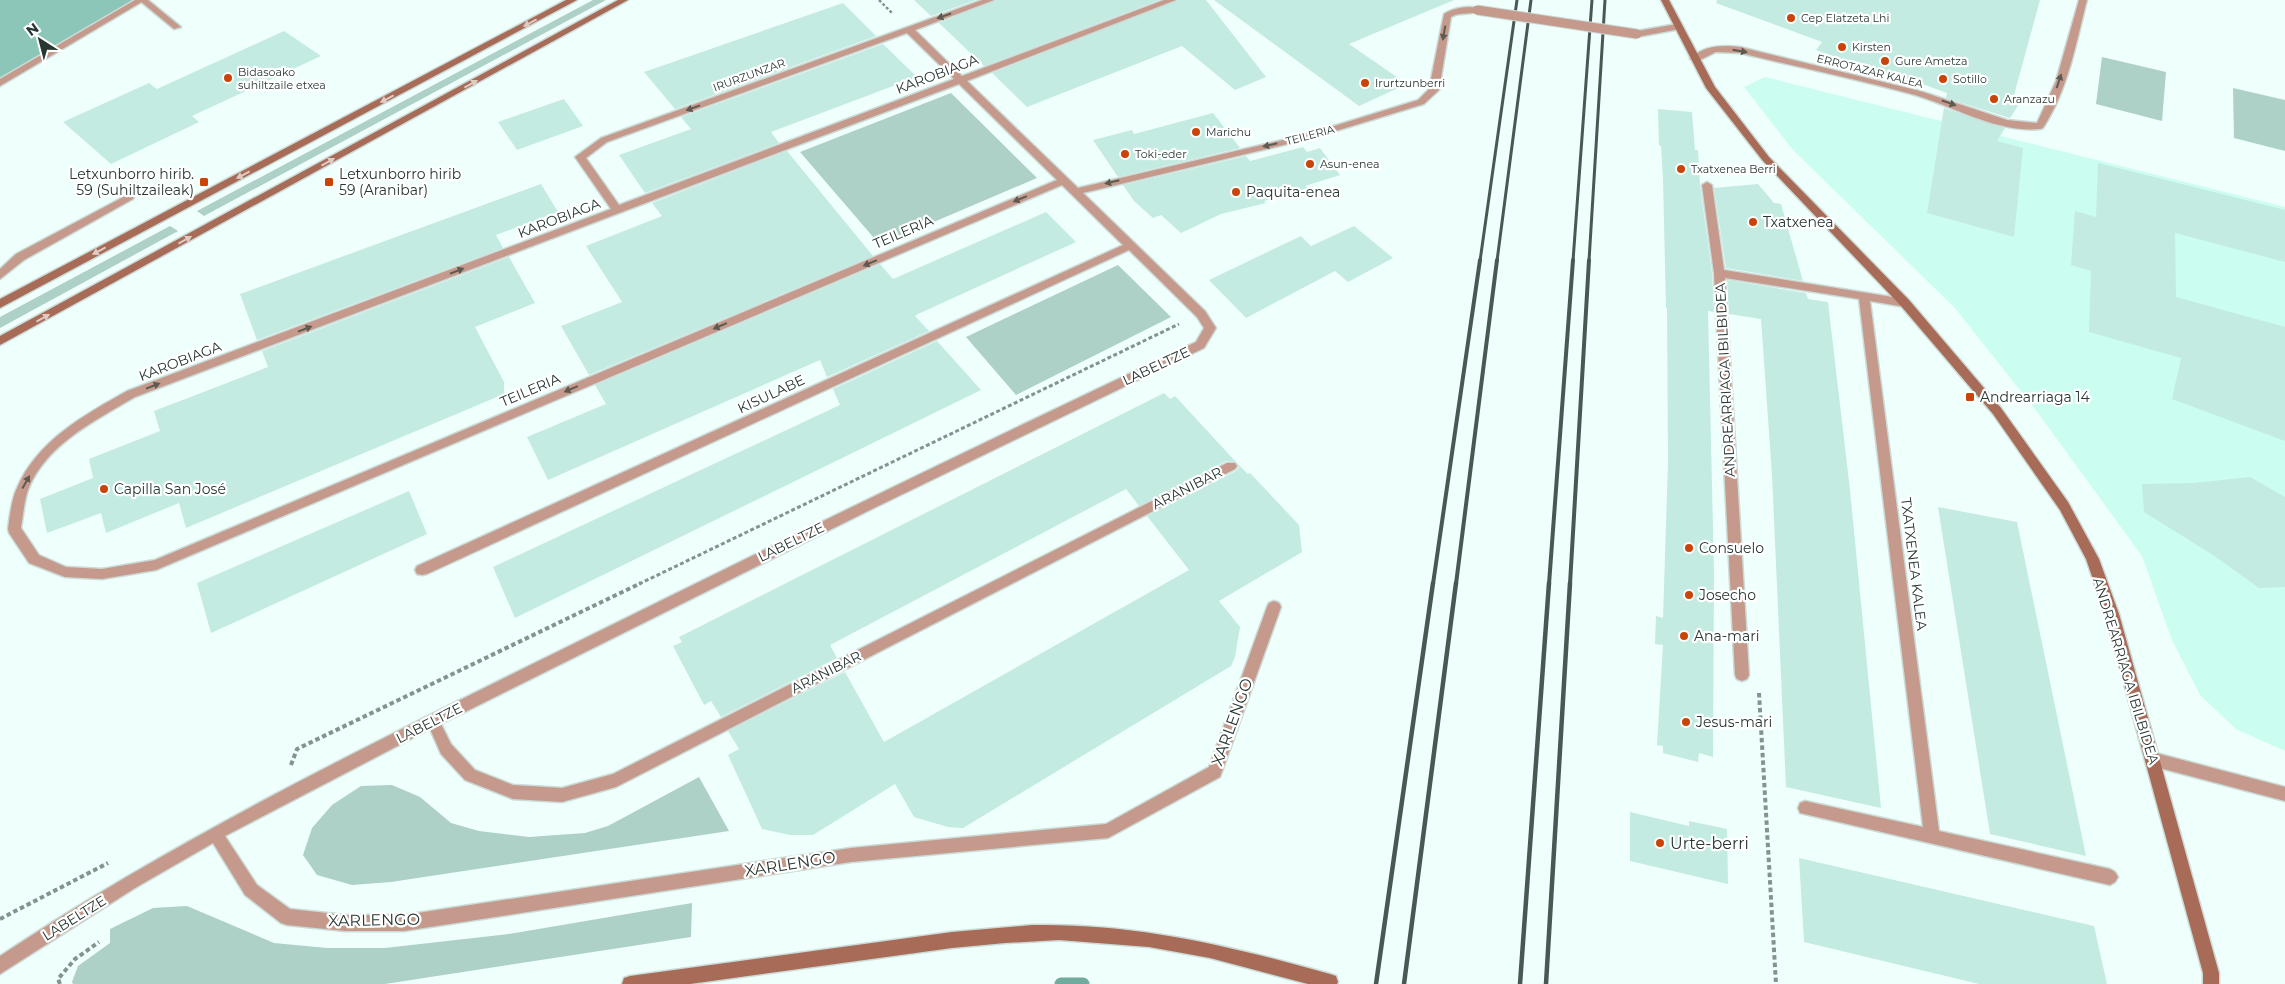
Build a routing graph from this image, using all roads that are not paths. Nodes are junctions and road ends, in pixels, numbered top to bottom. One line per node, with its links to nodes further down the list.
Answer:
1 (142, 0): 8 (street); 13 (street)
2 (573, 0): 24 (main road, one-way to 24)
3 (624, 0): 25 (main road, one-way to 3)
4 (990, 0): 10 (street, IRURZUNZAR, one-way to 10)
5 (1172, 0): 12 (street, KAROBIAGA)
6 (1665, 0): 9 (main road, ANDREARRIAGA IBILBIDEA)
7 (2083, 0): 11 (street, ERROTAZAR KALEA, one-way to 7)
8 (177, 27)
9 (1677, 28): 11 (main road, ANDREARRIAGA IBILBIDEA); 16 (street, TEILERIA, one-way to 16, bridge)
10 (908, 29): 12 (street, LABELTZE); 18 (street, IRURZUNZAR, one-way to 18)
11 (1695, 59): 23 (main road, ANDREARRIAGA IBILBIDEA)
12 (961, 80): 14 (street, LABELTZE); 18 (street, KAROBIAGA)
13 (0, 83)
14 (1065, 180): 16 (street, LABELTZE); 27 (street, TEILERIA, one-way to 27)
15 (1708, 185): 20 (street)
16 (1077, 192): 19 (street, LABELTZE)
17 (129, 197): 21 (street)
18 (617, 210): 27 (street, KAROBIAGA, one-way to 18)
19 (1132, 245): 28 (street, KISULABE); 31 (street, LABELTZE)
20 (1719, 273): 22 (street, ANDREARRIAGA IBILBIDEA); 30 (street, ANDREARRIAGA IBILBIDEA)
21 (0, 275)
22 (1864, 297): 23 (street, ANDREARRIAGA IBILBIDEA); 36 (street, TXATXENEA KALEA)
23 (1905, 303): 32 (main road, ANDREARRIAGA IBILBIDEA)
24 (0, 304)
25 (0, 341)
26 (1231, 466): 31 (street, ARANIBAR)
27 (14, 529)
28 (422, 570)
29 (1274, 606): 35 (street, XARLENGO)
30 (1742, 675)
31 (433, 721): 35 (street, LABELTZE)
32 (2152, 759): 33 (street); 39 (main road, ANDREARRIAGA IBILBIDEA)
33 (2285, 794)
34 (1805, 808): 36 (street)
35 (216, 835): 38 (street, LABELTZE)
36 (1932, 836): 37 (street)
37 (2110, 877)
38 (0, 966)
39 (2213, 980)
40 (1330, 982): 41 (main road)
41 (630, 984)

